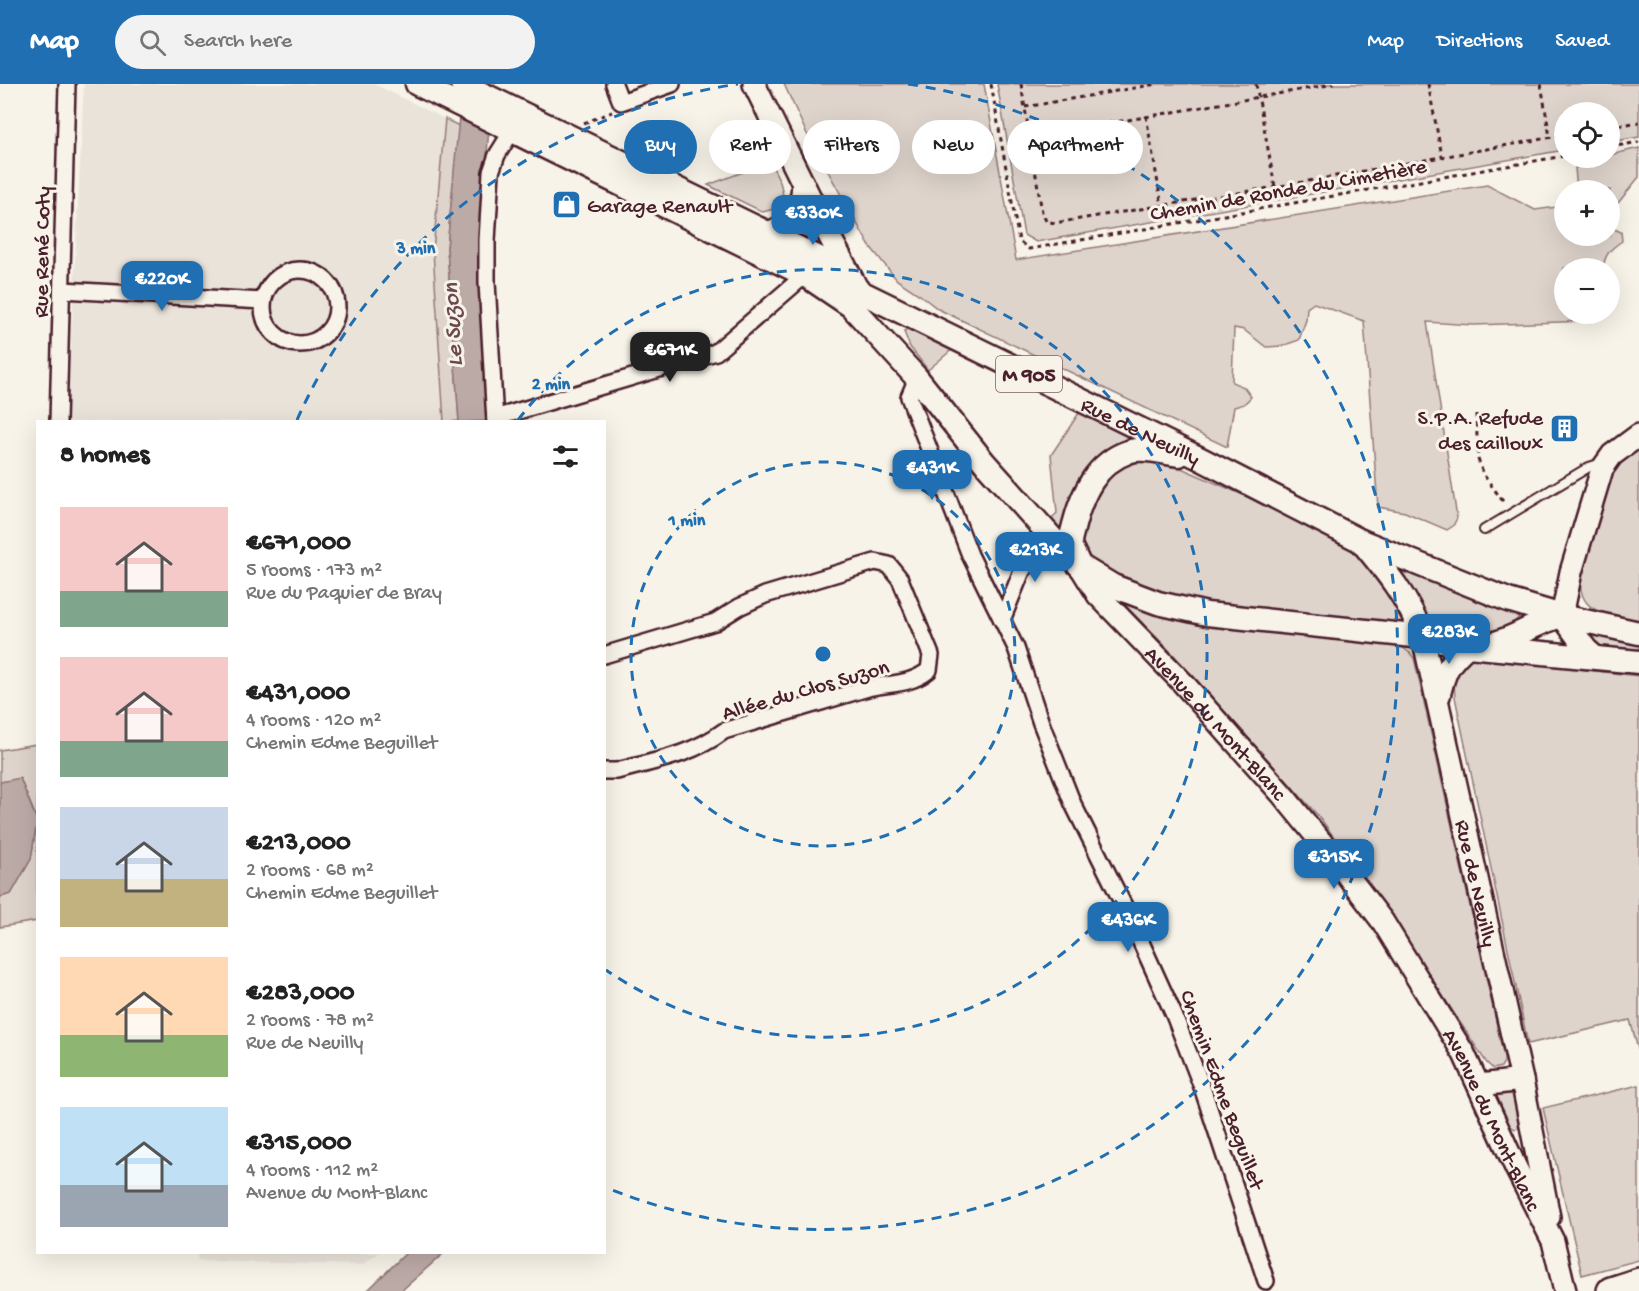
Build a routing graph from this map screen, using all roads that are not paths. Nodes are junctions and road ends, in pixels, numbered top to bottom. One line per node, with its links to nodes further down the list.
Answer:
1 (67, 84): 12 (street, Rue René Coty)
2 (417, 84): 6 (main road)
3 (614, 84): 4 (street)
4 (672, 84)
5 (754, 84): 8 (main road)
6 (456, 92): 7 (main road)
7 (504, 119): 9 (main road); 10 (main road); 17 (street)
8 (803, 183): 9 (main road); 13 (main road)
9 (768, 233): 13 (main road)
10 (734, 240): 11 (main road); 13 (main road, Rue de Neuilly)
11 (805, 275): 15 (main road); 17 (street)
12 (62, 290): 14 (street); 16 (street, Rue René Coty)
13 (858, 290): 15 (main road); 19 (main road, Rue de Neuilly / M 905)
14 (263, 301): 14 (street)
15 (917, 378): 22 (main road, Avenue du Mont-Blanc); 26 (street, Chemin Edme Beguillet)
16 (58, 420)
17 (495, 420)
18 (1639, 435): 20 (main road)
19 (1199, 458): 23 (main road, Rue de Neuilly / M 905); 24 (main road)
20 (1606, 462): 21 (lane); 25 (main road)
21 (1484, 530)
22 (1052, 537): 24 (main road, Avenue du Mont-Blanc); 26 (street)
23 (1361, 541): 25 (main road, Rue de Neuilly / M 905); 28 (main road, Rue de Neuilly)
24 (1080, 566): 28 (main road); 36 (main road, Avenue du Mont-Blanc)
25 (1562, 616): 27 (main road, Rue de Neuilly / M 905); 29 (main road); 31 (main road)
26 (1002, 620): 38 (street, Chemin Edme Beguillet)
27 (1639, 633)
28 (1422, 637): 29 (main road); 33 (main road, Rue de Neuilly)
29 (1476, 646): 31 (main road); 33 (main road)
30 (606, 654): 34 (street, Allée du Clos Suzon)
31 (1596, 658): 32 (main road)
32 (1639, 662)
33 (1437, 702): 35 (main road, Rue de Neuilly)
34 (606, 771)
35 (1522, 1080): 36 (main road); 37 (main road, Rue de Neuilly)
36 (1480, 1085): 37 (main road, Avenue du Mont-Blanc)
37 (1553, 1241): 40 (main road, Avenue du Mont-Blanc)
38 (1266, 1281)
39 (1639, 1282): 41 (highway)
40 (1565, 1291)
41 (1611, 1291)

